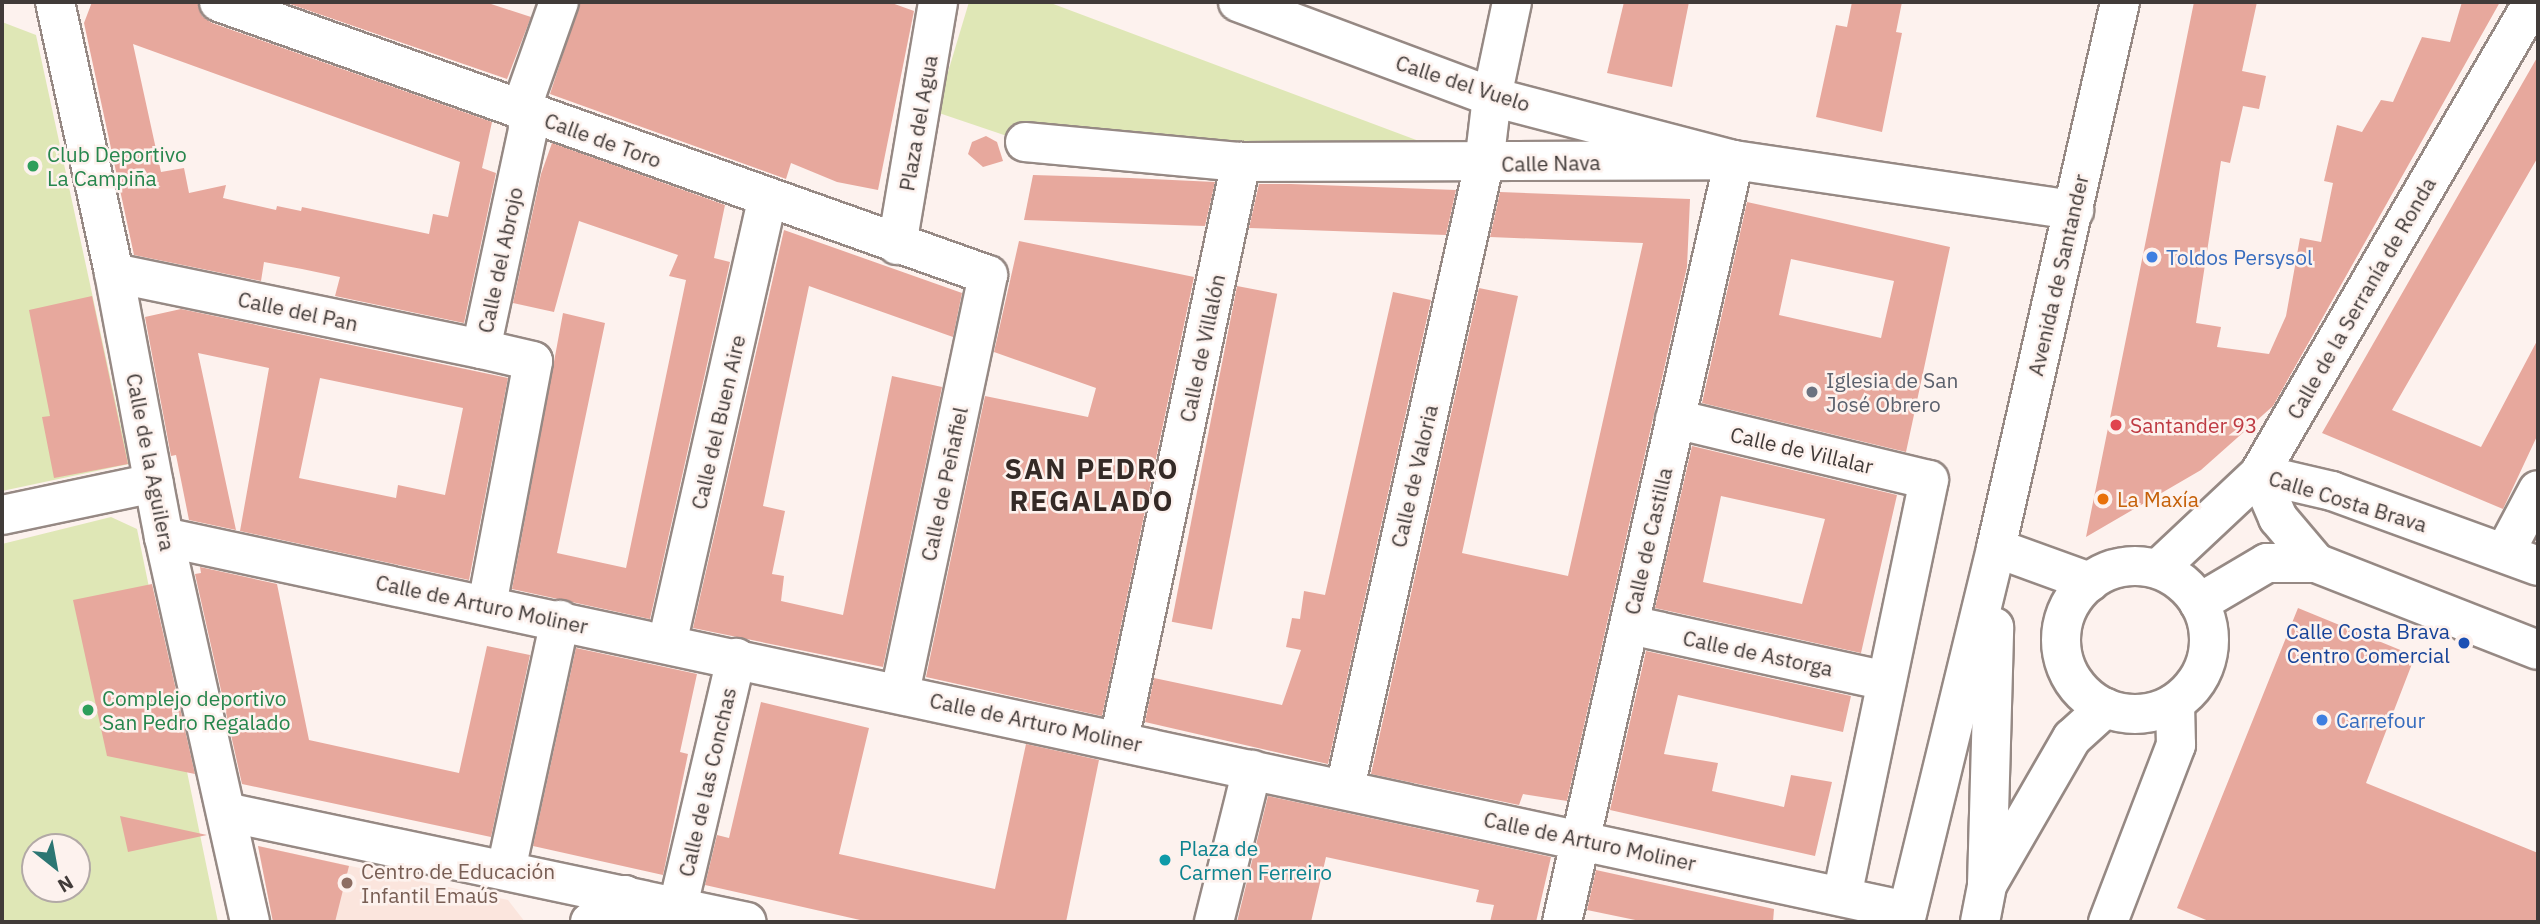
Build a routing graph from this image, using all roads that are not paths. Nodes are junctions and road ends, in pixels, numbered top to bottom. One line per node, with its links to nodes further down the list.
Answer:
1 (55, 2): 18 (street, Calle de la Aguilera)
2 (219, 2): 10 (street, Calle de Toro)
3 (558, 2): 10 (street, Calle del Abrojo)
4 (938, 2): 17 (street, Plaza del Agua)
5 (1238, 2): 9 (street, Calle del Vuelo)
6 (1512, 2): 9 (street, Calle de Valoria)
7 (2120, 2): 16 (street, Avenida de Santander)
8 (2533, 2): 22 (street, Calle de la Serranía de Ronda)
9 (1492, 97): 12 (street, Calle del Vuelo); 14 (street, Calle de Valoria)
10 (527, 113): 15 (street, Calle de Toro); 20 (street, Calle del Abrojo)
11 (1026, 142): 13 (street, Calle Nava)
12 (1734, 160): 14 (street, Calle Nava); 16 (street, Calle Nava); 21 (street, Calle de Castilla)
13 (1241, 162): 14 (street, Calle Nava); 43 (street, Calle de Villalón)
14 (1483, 164): 45 (street, Calle de Valoria)
15 (767, 199): 17 (street, Calle de Toro); 36 (street, Calle del Buen Aire)
16 (2074, 210): 27 (street, Avenida de Santander)
17 (897, 245): 19 (street, Calle de Toro)
18 (114, 273): 20 (street, Calle del Pan); 23 (street, Calle de la Aguilera)
19 (988, 275): 40 (street, Calle de Peñafiel)
20 (481, 349): 33 (street, Calle del Abrojo)
21 (1675, 419): 35 (street, Calle de Castilla); 39 (street, Calle de Villalar)
22 (2259, 474): 28 (street, Calle Costa Brava); 29 (street, Calle Costa Brava); 30 (street, Calle de la Serranía de Ronda)
23 (154, 483): 25 (street); 26 (street, Calle de la Aguilera)
24 (2538, 490): 28 (street)
25 (2, 514)
26 (164, 537): 33 (street, Calle de Arturo Moliner); 46 (street, Calle de la Aguilera)
27 (1996, 548): 31 (street); 49 (street, Avenida de Santander); 53 (street, Avenida de Santander)
28 (2522, 559)
29 (2316, 563): 32 (street, Calle Costa Brava); 37 (street, Calle Costa Brava)
30 (2158, 569): 31 (street); 32 (street)
31 (2090, 582): 42 (street)
32 (2199, 603): 41 (street)
33 (487, 605): 34 (street, Calle de Arturo Moliner)
34 (560, 620): 36 (street, Calle de Arturo Moliner); 48 (street)
35 (1630, 625): 39 (street, Calle de Astorga); 47 (street, Calle de Castilla)
36 (667, 643): 38 (street, Calle de Arturo Moliner)
37 (2538, 650)
38 (736, 658): 40 (street, Calle de Arturo Moliner); 51 (street, Calle de las Conchas)
39 (1886, 681): 50 (street)
40 (900, 693): 43 (street, Calle de Arturo Moliner)
41 (2175, 703): 42 (street); 60 (street)
42 (2105, 708): 49 (street, Avenida de Santander)
43 (1119, 740): 44 (street, Calle de Arturo Moliner)
44 (1252, 769): 45 (street, Calle de Arturo Moliner); 57 (street)
45 (1345, 788): 47 (street, Calle de Arturo Moliner)
46 (226, 812): 48 (street); 54 (street, Calle de la Aguilera)
47 (1582, 840): 50 (street, Calle de Arturo Moliner); 58 (street, Calle de Castilla)
48 (506, 870): 52 (street)
49 (1987, 886): 59 (street, Avenida de Santander)
50 (1842, 896): 53 (street, Calle de Arturo Moliner)
51 (678, 906): 52 (street); 56 (street)
52 (635, 909): 55 (street)
53 (1906, 917)
54 (250, 922)
55 (590, 922)
56 (747, 922)
57 (1214, 922)
58 (1562, 922)
59 (1980, 922)
60 (2108, 922)

